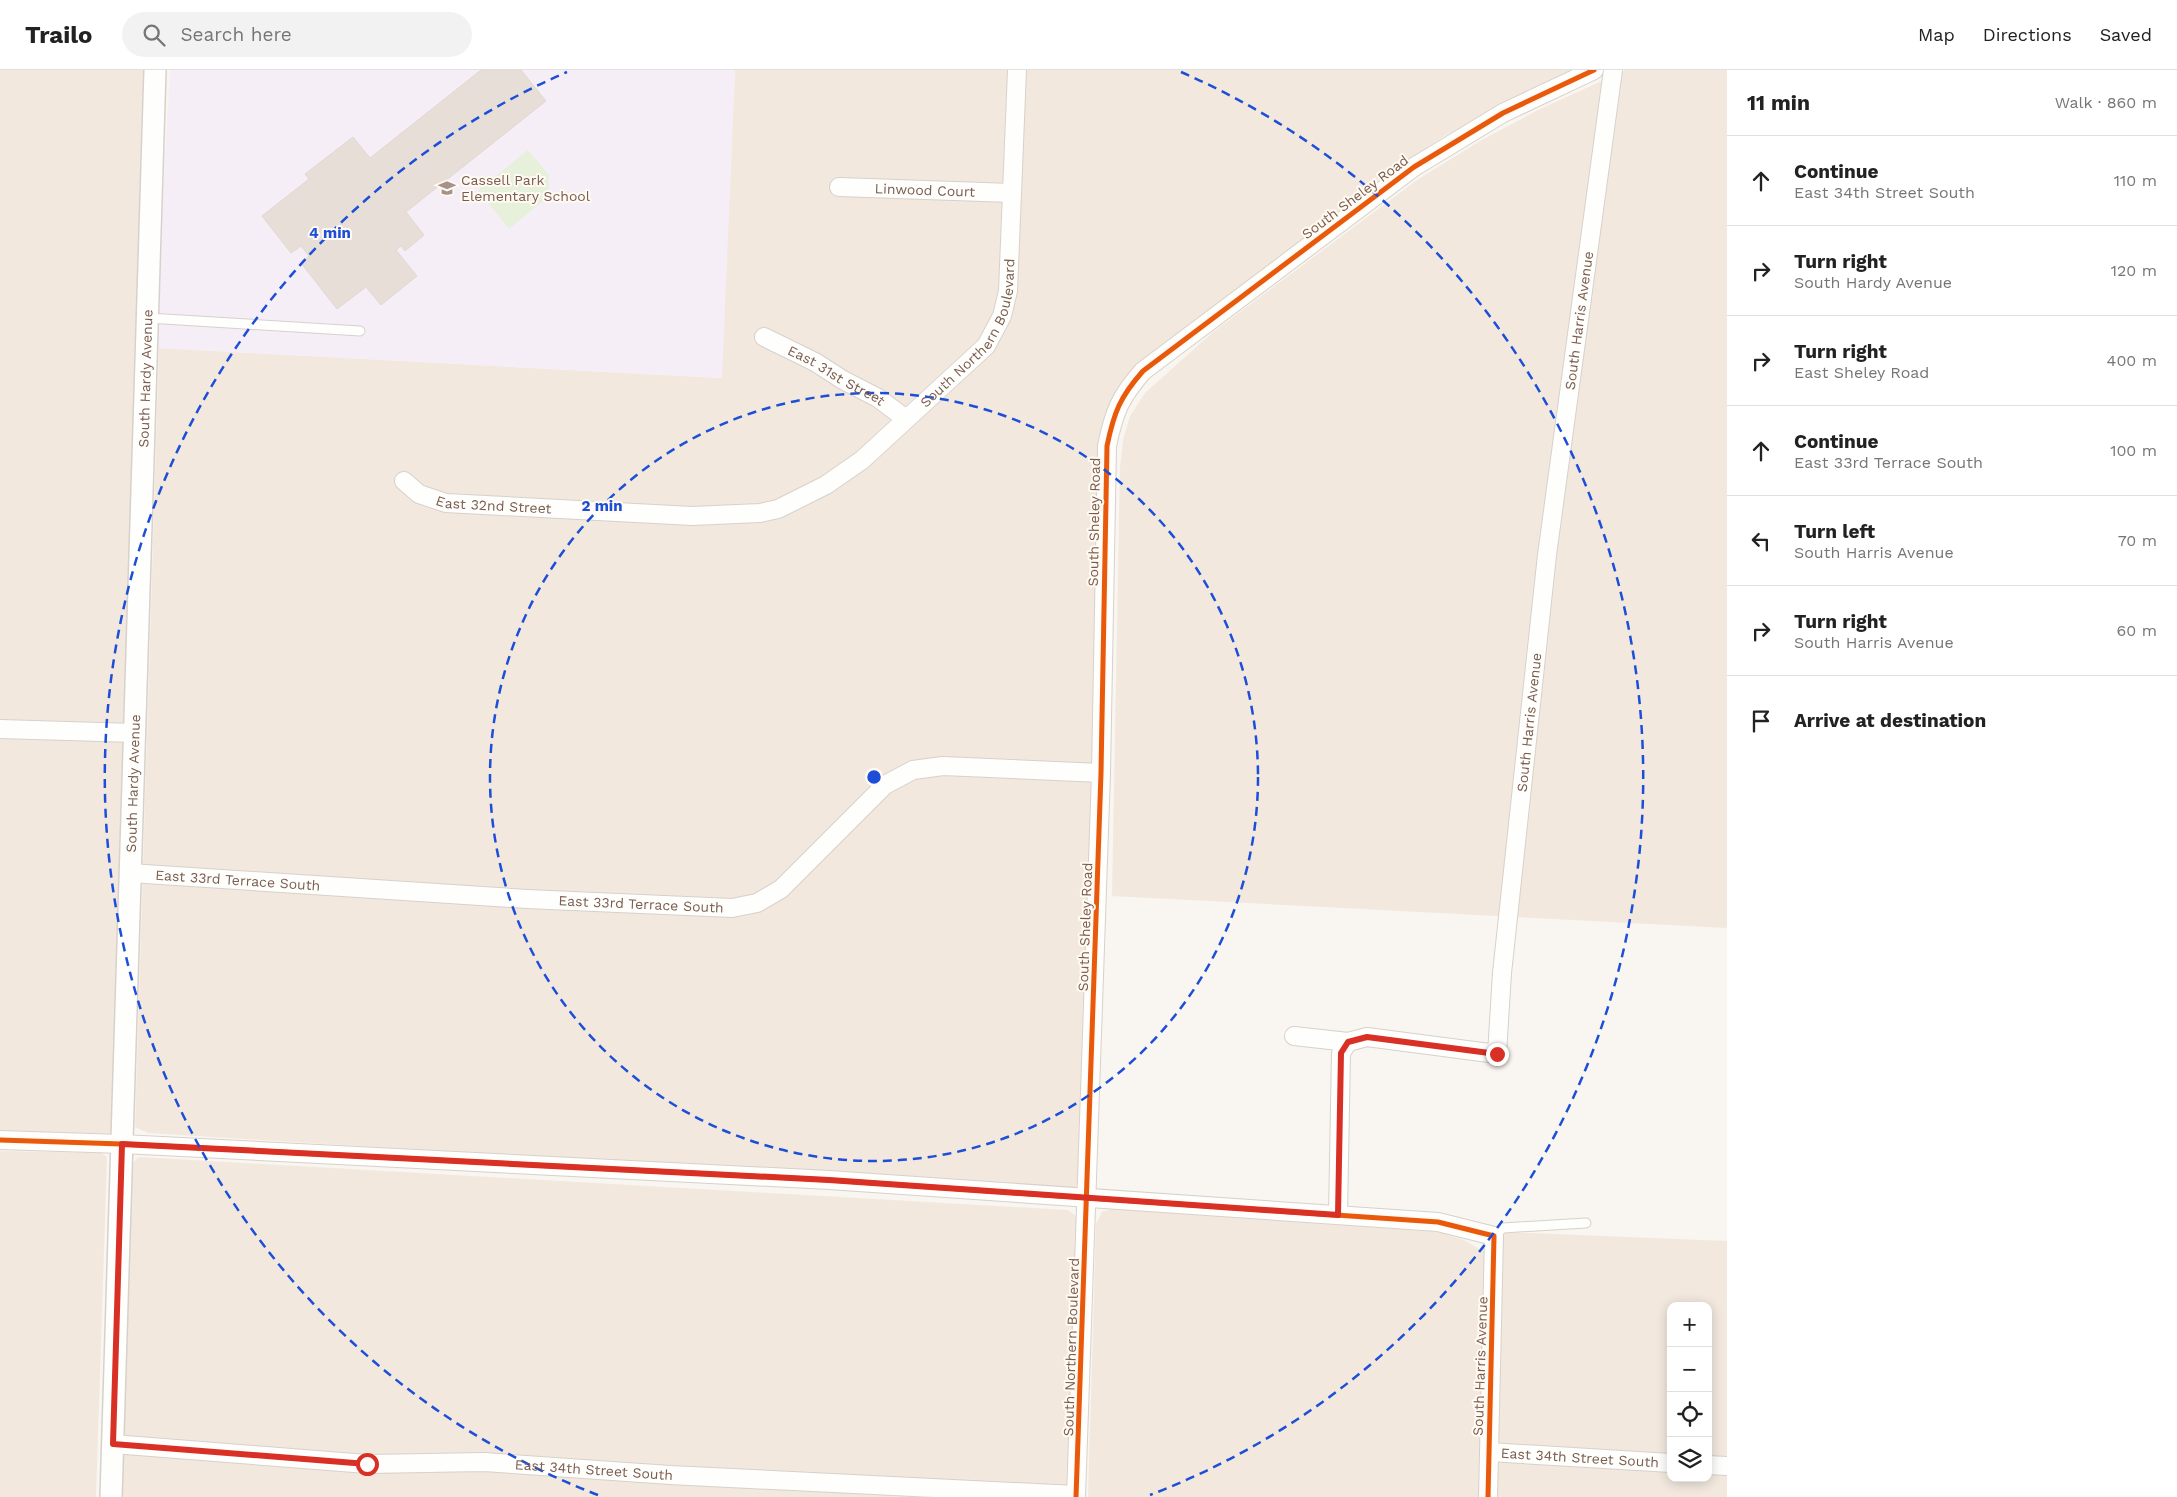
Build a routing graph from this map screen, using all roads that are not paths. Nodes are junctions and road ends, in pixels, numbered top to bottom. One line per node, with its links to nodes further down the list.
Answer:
1 (156, 70): 7 (street, South Hardy Avenue)
2 (1017, 70): 6 (street, South Northern Boulevard)
3 (1594, 70): 15 (street, South Sheley Road)
4 (1614, 70): 18 (street, South Harris Avenue)
5 (839, 186): 6 (street, Linwood Court)
6 (1012, 194): 10 (street, South Northern Boulevard)
7 (147, 318): 8 (lane); 14 (street, South Hardy Avenue)
8 (360, 331)
9 (764, 337): 10 (street, East 31st Street)
10 (906, 419): 12 (street, South Northern Boulevard)
11 (404, 481): 12 (street, East 32nd Street)
12 (769, 511)
13 (0, 729): 14 (street)
14 (135, 733): 16 (street, South Hardy Avenue)
15 (1101, 773): 16 (street, East 33rd Terrace South); 21 (street, South Sheley Road)
16 (130, 872): 20 (street, South Hardy Avenue)
17 (1294, 1036): 18 (street)
18 (1348, 1042): 22 (street)
19 (0, 1140): 20 (street)
20 (122, 1144): 21 (street); 25 (street, South Hardy Avenue)
21 (1088, 1198): 22 (street); 30 (street, South Northern Boulevard)
22 (1338, 1215): 24 (street)
23 (1586, 1223): 24 (lane)
24 (1494, 1236): 26 (street, South Harris Avenue)
25 (113, 1444): 30 (street, East 34th Street South); 31 (street, South Hardy Avenue)
26 (1489, 1452): 27 (street, East 34th Street South); 32 (street, South Harris Avenue)
27 (1667, 1463)
28 (1712, 1465): 29 (street)
29 (1727, 1466)
30 (1076, 1496)
31 (111, 1497)
32 (1488, 1497)

